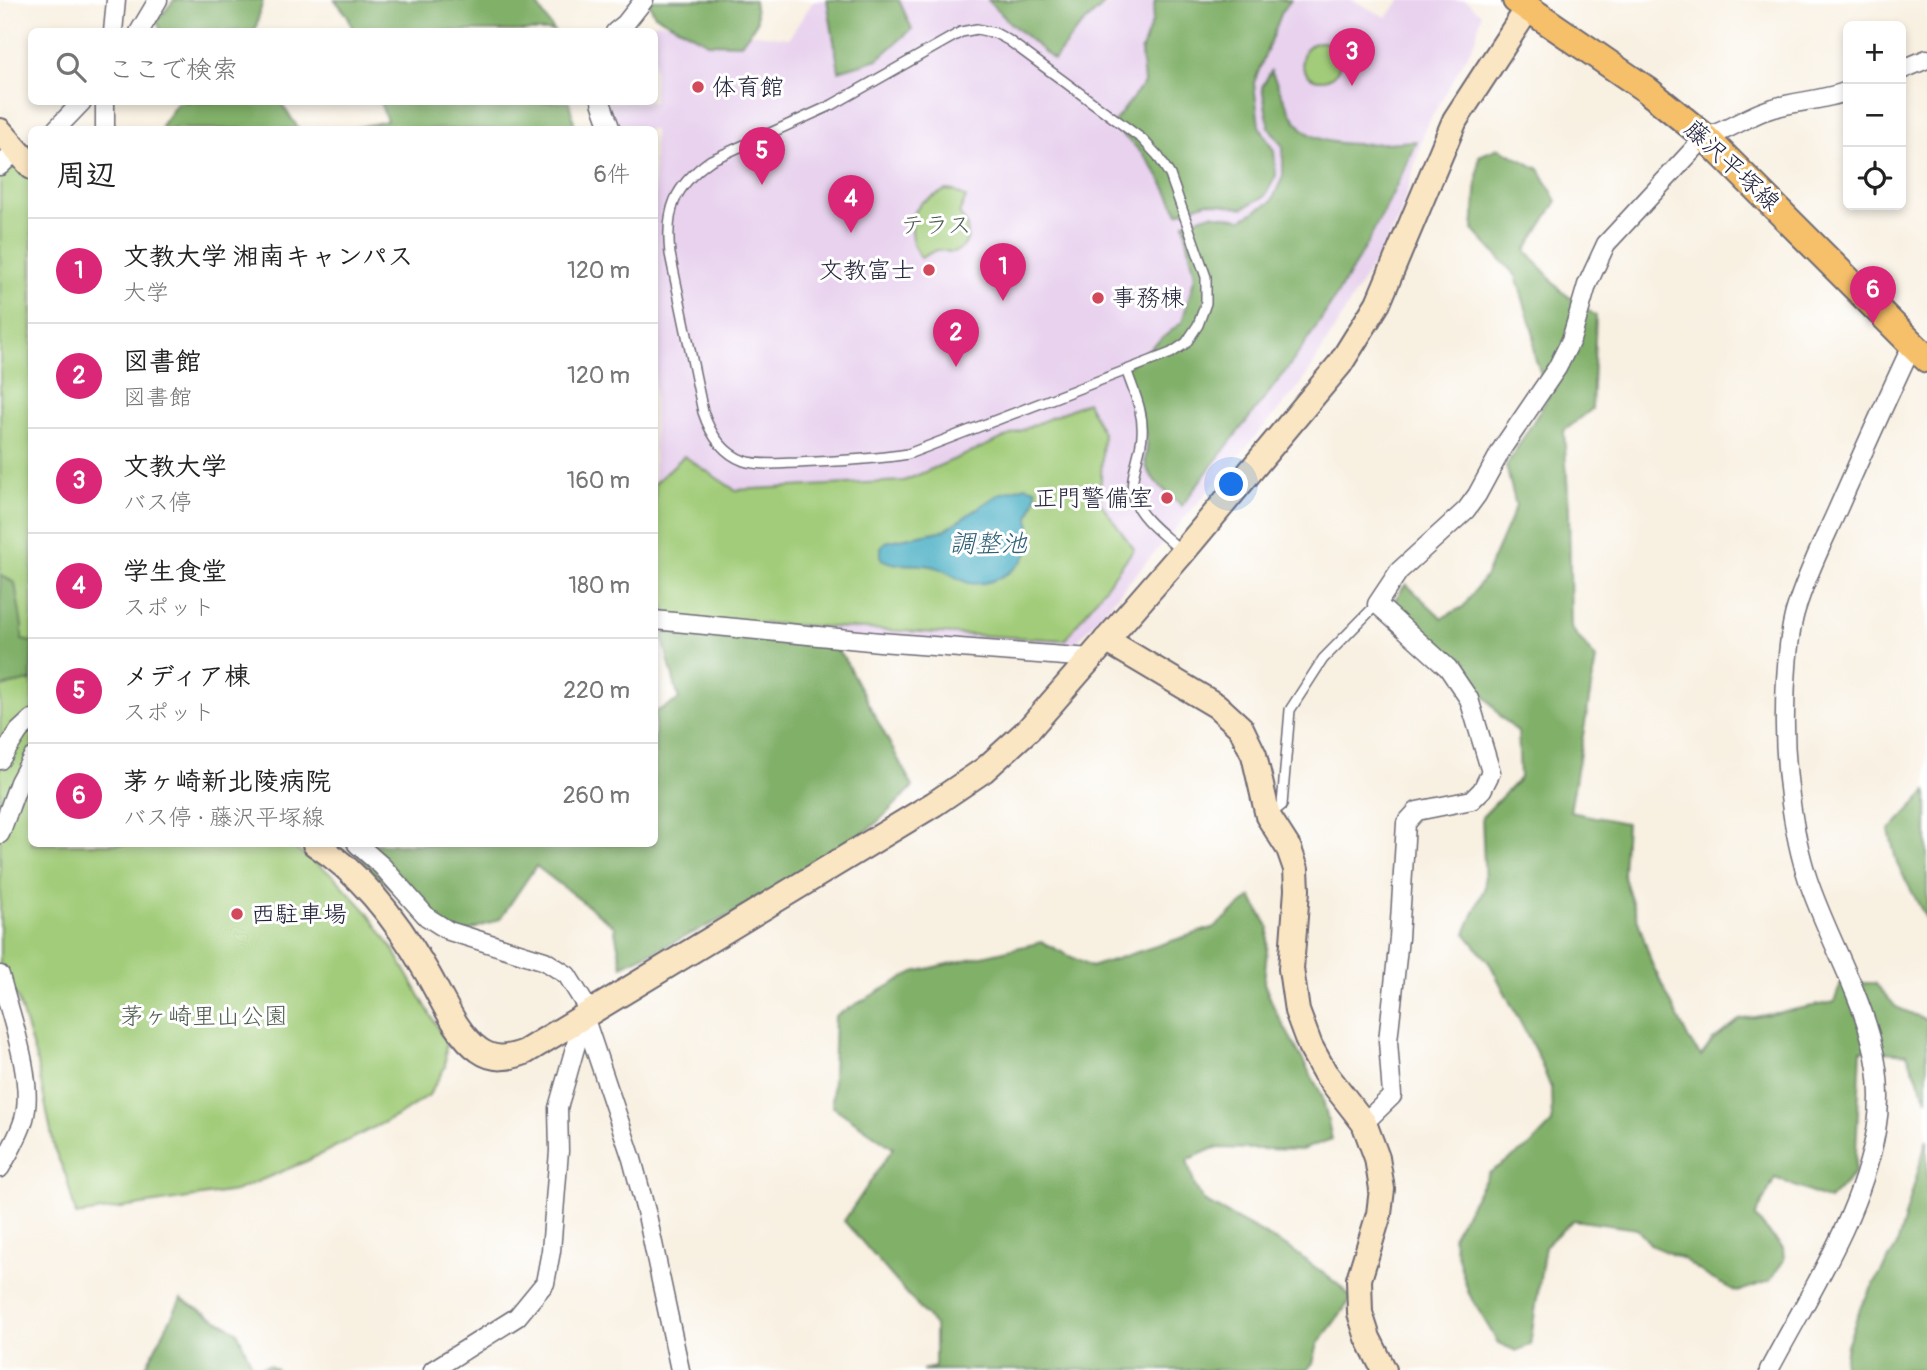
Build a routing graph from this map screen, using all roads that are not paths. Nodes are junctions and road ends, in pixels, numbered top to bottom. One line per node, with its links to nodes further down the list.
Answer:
1 (116, 0): 5 (street)
2 (159, 0): 6 (street)
3 (644, 0): 7 (street)
4 (1522, 4): 18 (main road, 藤沢平塚線); 22 (street)
5 (113, 28)
6 (142, 28)
7 (620, 28)
8 (1927, 59): 9 (street)
9 (1906, 68)
10 (1843, 93): 18 (street)
11 (79, 105): 14 (street)
12 (105, 105): 15 (street)
13 (602, 105): 16 (street)
14 (59, 126)
15 (105, 126)
16 (610, 126)
17 (0, 131): 19 (street)
18 (1705, 137): 20 (main road, 藤沢平塚線); 23 (street)
19 (21, 159)
20 (1920, 351): 40 (street)
21 (1127, 372): 21 (lane); 22 (lane)
22 (1183, 552): 25 (street)
23 (1377, 604): 29 (lane); 35 (street)
24 (658, 620): 25 (street)
25 (1098, 649): 29 (street); 34 (street)
26 (28, 723): 27 (street)
27 (0, 760)
28 (28, 765): 30 (street)
29 (1268, 816): 35 (street)
30 (0, 834)
31 (319, 847): 34 (street)
32 (360, 847): 34 (street)
33 (0, 975): 36 (street)
34 (587, 1014): 37 (street); 38 (street)
35 (1364, 1123): 39 (street)
36 (0, 1168)
37 (433, 1370)
38 (680, 1370)
39 (1384, 1370)
40 (1769, 1370)

